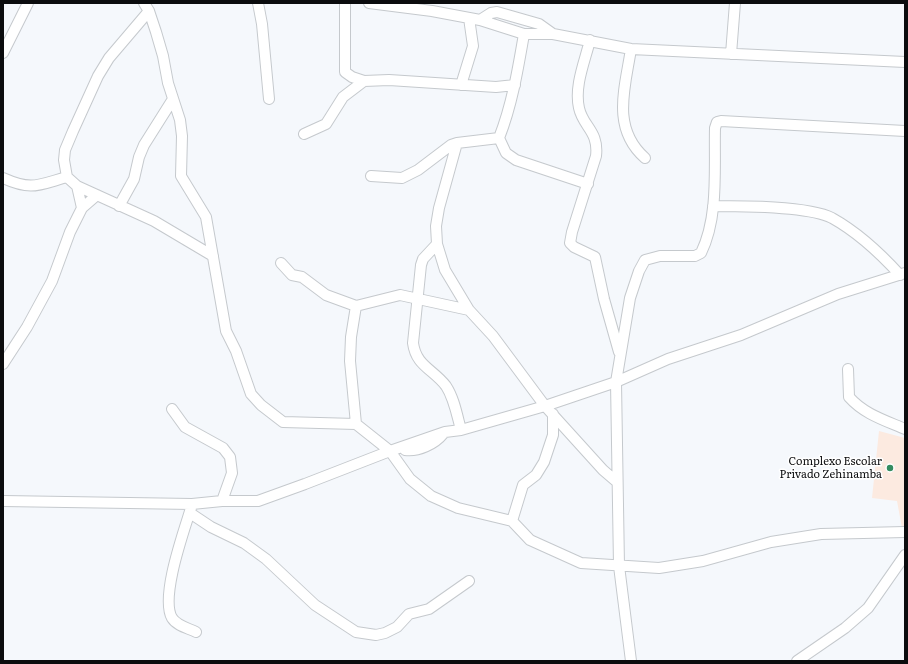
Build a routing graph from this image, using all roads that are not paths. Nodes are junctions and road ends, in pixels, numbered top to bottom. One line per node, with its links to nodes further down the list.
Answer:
1 (28, 3): 14 (street)
2 (258, 3): 21 (street)
3 (345, 3): 17 (street)
4 (369, 3): 7 (street)
5 (734, 3): 15 (street)
6 (146, 5): 20 (street); 28 (street)
7 (432, 7): 8 (street)
8 (469, 18): 9 (street); 18 (street)
9 (480, 20): 10 (street); 11 (street)
10 (524, 34): 11 (street); 19 (street)
11 (553, 34): 12 (street)
12 (590, 40): 13 (street); 30 (street)
13 (631, 49): 15 (street); 26 (street)
14 (3, 52)
15 (731, 54): 16 (street)
16 (905, 62)
17 (364, 81): 18 (street); 23 (street)
18 (461, 85): 19 (street)
19 (515, 85): 24 (street)
20 (173, 99): 33 (street); 37 (street)
21 (269, 99)
22 (905, 131): 34 (street)
23 (304, 134)
24 (499, 138): 25 (street); 30 (street)
25 (458, 143): 27 (street); 36 (street)
26 (645, 158)
27 (371, 176)
28 (67, 177): 29 (street); 31 (street)
29 (3, 178)
30 (588, 184): 43 (street)
31 (77, 186): 32 (street); 35 (street)
32 (97, 195): 33 (street); 35 (street)
33 (119, 206): 37 (street)
34 (713, 206): 39 (street); 43 (street)
35 (82, 208): 44 (street)
36 (437, 244): 40 (street); 42 (street)
37 (213, 256): 50 (street)
38 (281, 263): 41 (street)
39 (902, 274): 46 (street)
40 (418, 298): 41 (street); 42 (street); 53 (street)
41 (356, 306): 50 (street)
42 (469, 310): 47 (street)
43 (620, 354): 46 (street)
44 (3, 364)
45 (848, 369): 52 (street)
46 (616, 382): 47 (street); 56 (street)
47 (545, 406): 49 (street); 53 (street)
48 (172, 409): 58 (street)
49 (553, 414): 51 (street); 54 (street)
50 (356, 424): 55 (street)
51 (562, 424): 54 (street); 56 (street)
52 (905, 429)
53 (461, 430): 55 (street)
54 (553, 435): 60 (street)
55 (394, 449): 58 (street); 60 (street)
56 (617, 482): 63 (street)
57 (3, 501): 59 (street)
58 (222, 501): 59 (street)
59 (191, 508): 64 (street); 65 (street)
60 (512, 521): 63 (street)
61 (905, 532): 63 (street)
62 (905, 555): 67 (street)
63 (619, 566): 66 (street)
64 (469, 580)
65 (196, 632)
66 (631, 661)
67 (797, 661)

